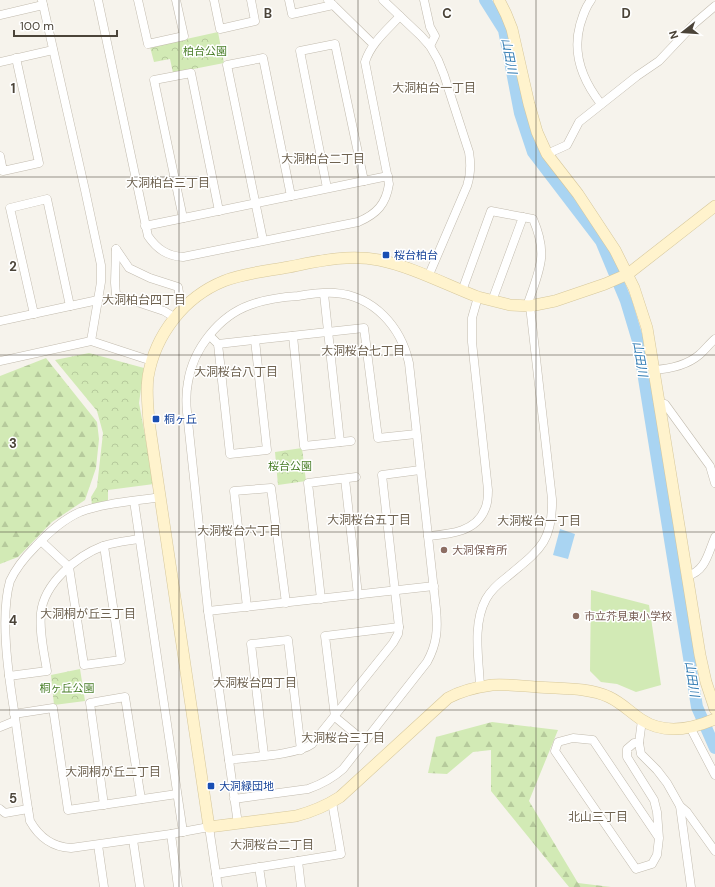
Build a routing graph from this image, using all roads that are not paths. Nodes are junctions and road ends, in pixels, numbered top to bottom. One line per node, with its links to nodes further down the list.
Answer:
1 (98, 0): 33 (street)
2 (138, 0): 3 (street)
3 (176, 0)
4 (214, 0): 5 (street)
5 (251, 0)
6 (289, 0): 12 (street)
7 (383, 0): 15 (street)
8 (424, 0): 17 (street)
9 (499, 0): 22 (street)
10 (592, 0): 21 (street)
11 (43, 3): 14 (street); 18 (street)
12 (331, 3): 16 (street)
13 (715, 6): 21 (street)
14 (0, 15)
15 (400, 16): 16 (street); 17 (street)
16 (373, 44): 24 (street)
17 (430, 46): 36 (street)
18 (53, 50): 19 (street); 40 (street)
19 (16, 58): 20 (street); 23 (street)
20 (0, 62)
21 (601, 104): 22 (street)
22 (547, 154): 35 (street)
23 (0, 156)
24 (388, 176): 25 (street); 34 (street)
25 (364, 181): 26 (street); 26 (street)
26 (327, 188): 27 (street)
27 (292, 196): 28 (street); 28 (street)
28 (255, 203): 30 (street); 34 (street)
29 (715, 206): 35 (street)
30 (218, 211): 32 (street); 32 (street)
31 (523, 217): 37 (street); 41 (street); 43 (street)
32 (183, 218): 33 (street)
33 (145, 226): 34 (street)
34 (263, 240)
35 (624, 276): 43 (street); 56 (street)
36 (428, 277): 37 (street); 44 (street)
37 (462, 291): 39 (street)
38 (324, 294): 47 (street); 48 (street); 58 (street)
39 (478, 297): 41 (street); 68 (street)
40 (98, 300): 42 (street); 52 (street)
41 (492, 301): 43 (street)
42 (70, 306): 45 (street); 45 (street)
43 (528, 306): 86 (street)
44 (178, 313): 44 (street); 55 (street)
45 (34, 314): 46 (street)
46 (0, 321)
47 (328, 332): 49 (street); 58 (street); 60 (street)
48 (210, 336): 53 (street); 82 (street)
49 (292, 336): 51 (street); 60 (street)
50 (715, 339): 56 (street)
51 (255, 340): 53 (street); 53 (street)
52 (91, 341): 54 (street); 55 (street)
53 (218, 344)
54 (0, 361)
55 (152, 361): 66 (street)
56 (653, 370): 57 (street)
57 (658, 402): 61 (street); 75 (street)
58 (416, 434): 62 (street)
59 (351, 441): 60 (street)
60 (340, 442)
61 (713, 464): 65 (street)
62 (420, 470): 68 (street); 77 (street)
63 (356, 477): 64 (street)
64 (345, 479): 78 (street); 79 (street)
65 (715, 483)
66 (161, 497): 67 (street); 109 (street)
67 (134, 501): 70 (street); 71 (street)
68 (428, 536): 76 (street)
69 (715, 537): 73 (street)
70 (139, 539): 72 (street); 100 (street)
71 (41, 541): 74 (street); 84 (street)
72 (104, 546): 74 (street); 74 (street)
73 (711, 555): 75 (street)
74 (69, 567): 85 (street)
75 (687, 576): 87 (street)
76 (434, 586): 77 (street); 94 (street)
77 (394, 591): 78 (street); 83 (street)
78 (358, 595): 79 (street)
79 (321, 599): 80 (street)
80 (286, 603): 81 (street); 81 (street)
81 (247, 607): 82 (street)
82 (208, 611): 98 (street)
83 (399, 627): 89 (street); 89 (street)
84 (1, 633): 85 (street)
85 (9, 676): 88 (street)
86 (480, 687): 90 (street); 103 (street)
87 (715, 709)
88 (15, 717): 93 (street); 104 (street); 107 (street)
89 (335, 717): 94 (street); 96 (street)
90 (642, 720): 92 (street); 95 (street)
91 (713, 720): 92 (street)
92 (693, 726): 99 (street)
93 (0, 727)
94 (364, 741): 102 (street)
95 (639, 743): 105 (street); 112 (street)
96 (301, 750): 97 (street); 97 (street)
97 (264, 755): 98 (street)
98 (229, 760): 102 (street)
99 (715, 775)
100 (177, 794): 101 (street); 110 (street)
101 (141, 799): 104 (street); 104 (street)
102 (234, 799): 108 (street)
103 (332, 802): 108 (street); 116 (street)
104 (104, 805)
105 (680, 806): 115 (street); 125 (street)
106 (0, 809): 107 (street)
107 (28, 809): 114 (street)
108 (238, 823): 109 (street)
109 (210, 827): 110 (street); 118 (street)
110 (183, 832): 111 (street)
111 (171, 834): 113 (street); 121 (street)
112 (659, 838): 112 (street)
113 (133, 840): 114 (street); 120 (street)
114 (98, 844): 119 (street)
115 (715, 851)
116 (298, 861): 117 (street); 124 (street)
117 (259, 867): 118 (street); 123 (street)
118 (216, 874): 122 (street)
119 (104, 887)
120 (140, 887)
121 (178, 887)
122 (218, 887)
123 (262, 887)
124 (301, 887)
125 (691, 887)

